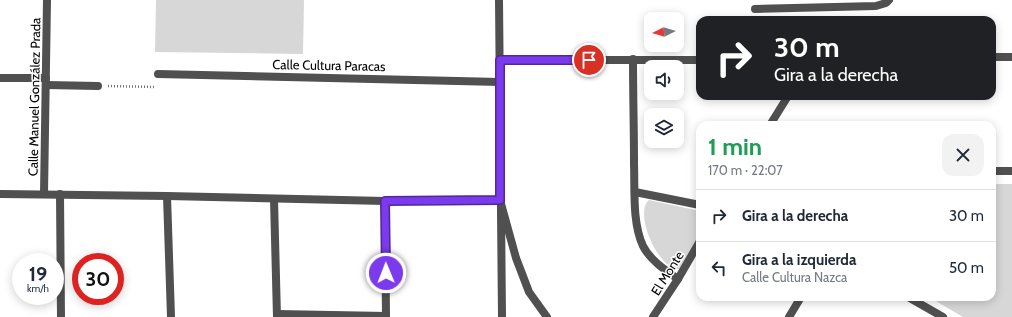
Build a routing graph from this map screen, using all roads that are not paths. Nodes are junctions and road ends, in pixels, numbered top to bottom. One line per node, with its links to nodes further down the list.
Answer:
1 (47, 0): 12 (street, Calle Manuel González Prada)
2 (499, 0): 8 (street)
3 (889, 0): 4 (street)
4 (754, 9)
5 (996, 57): 6 (street)
6 (1012, 57)
7 (633, 59): 8 (street); 9 (street); 19 (street)
8 (500, 60): 13 (street)
9 (696, 60)
10 (158, 74): 13 (street, Calle Cultura Paracas)
11 (0, 78): 12 (street)
12 (46, 82): 14 (street); 21 (street, Calle Manuel González Prada)
13 (500, 82): 25 (street)
14 (98, 86)
15 (786, 100): 16 (street)
16 (772, 121)
17 (996, 171): 18 (street)
18 (1012, 171)
19 (635, 192): 27 (street); 29 (street)
20 (0, 194): 21 (street)
21 (44, 194): 22 (street)
22 (60, 194): 23 (street); 34 (street)
23 (167, 196): 24 (street); 35 (street)
24 (274, 199): 26 (street); 32 (street)
25 (500, 200): 26 (street); 36 (street); 37 (street)
26 (385, 201): 33 (street)
27 (696, 204)
28 (696, 248): 29 (street, El Monte)
29 (678, 279): 38 (street, El Monte)
30 (799, 301): 39 (street)
31 (915, 301): 40 (street)
32 (277, 315): 33 (street)
33 (386, 316)
34 (61, 317)
35 (171, 317)
36 (502, 317)
37 (546, 317)
38 (653, 317)
39 (789, 317)
40 (943, 317)

